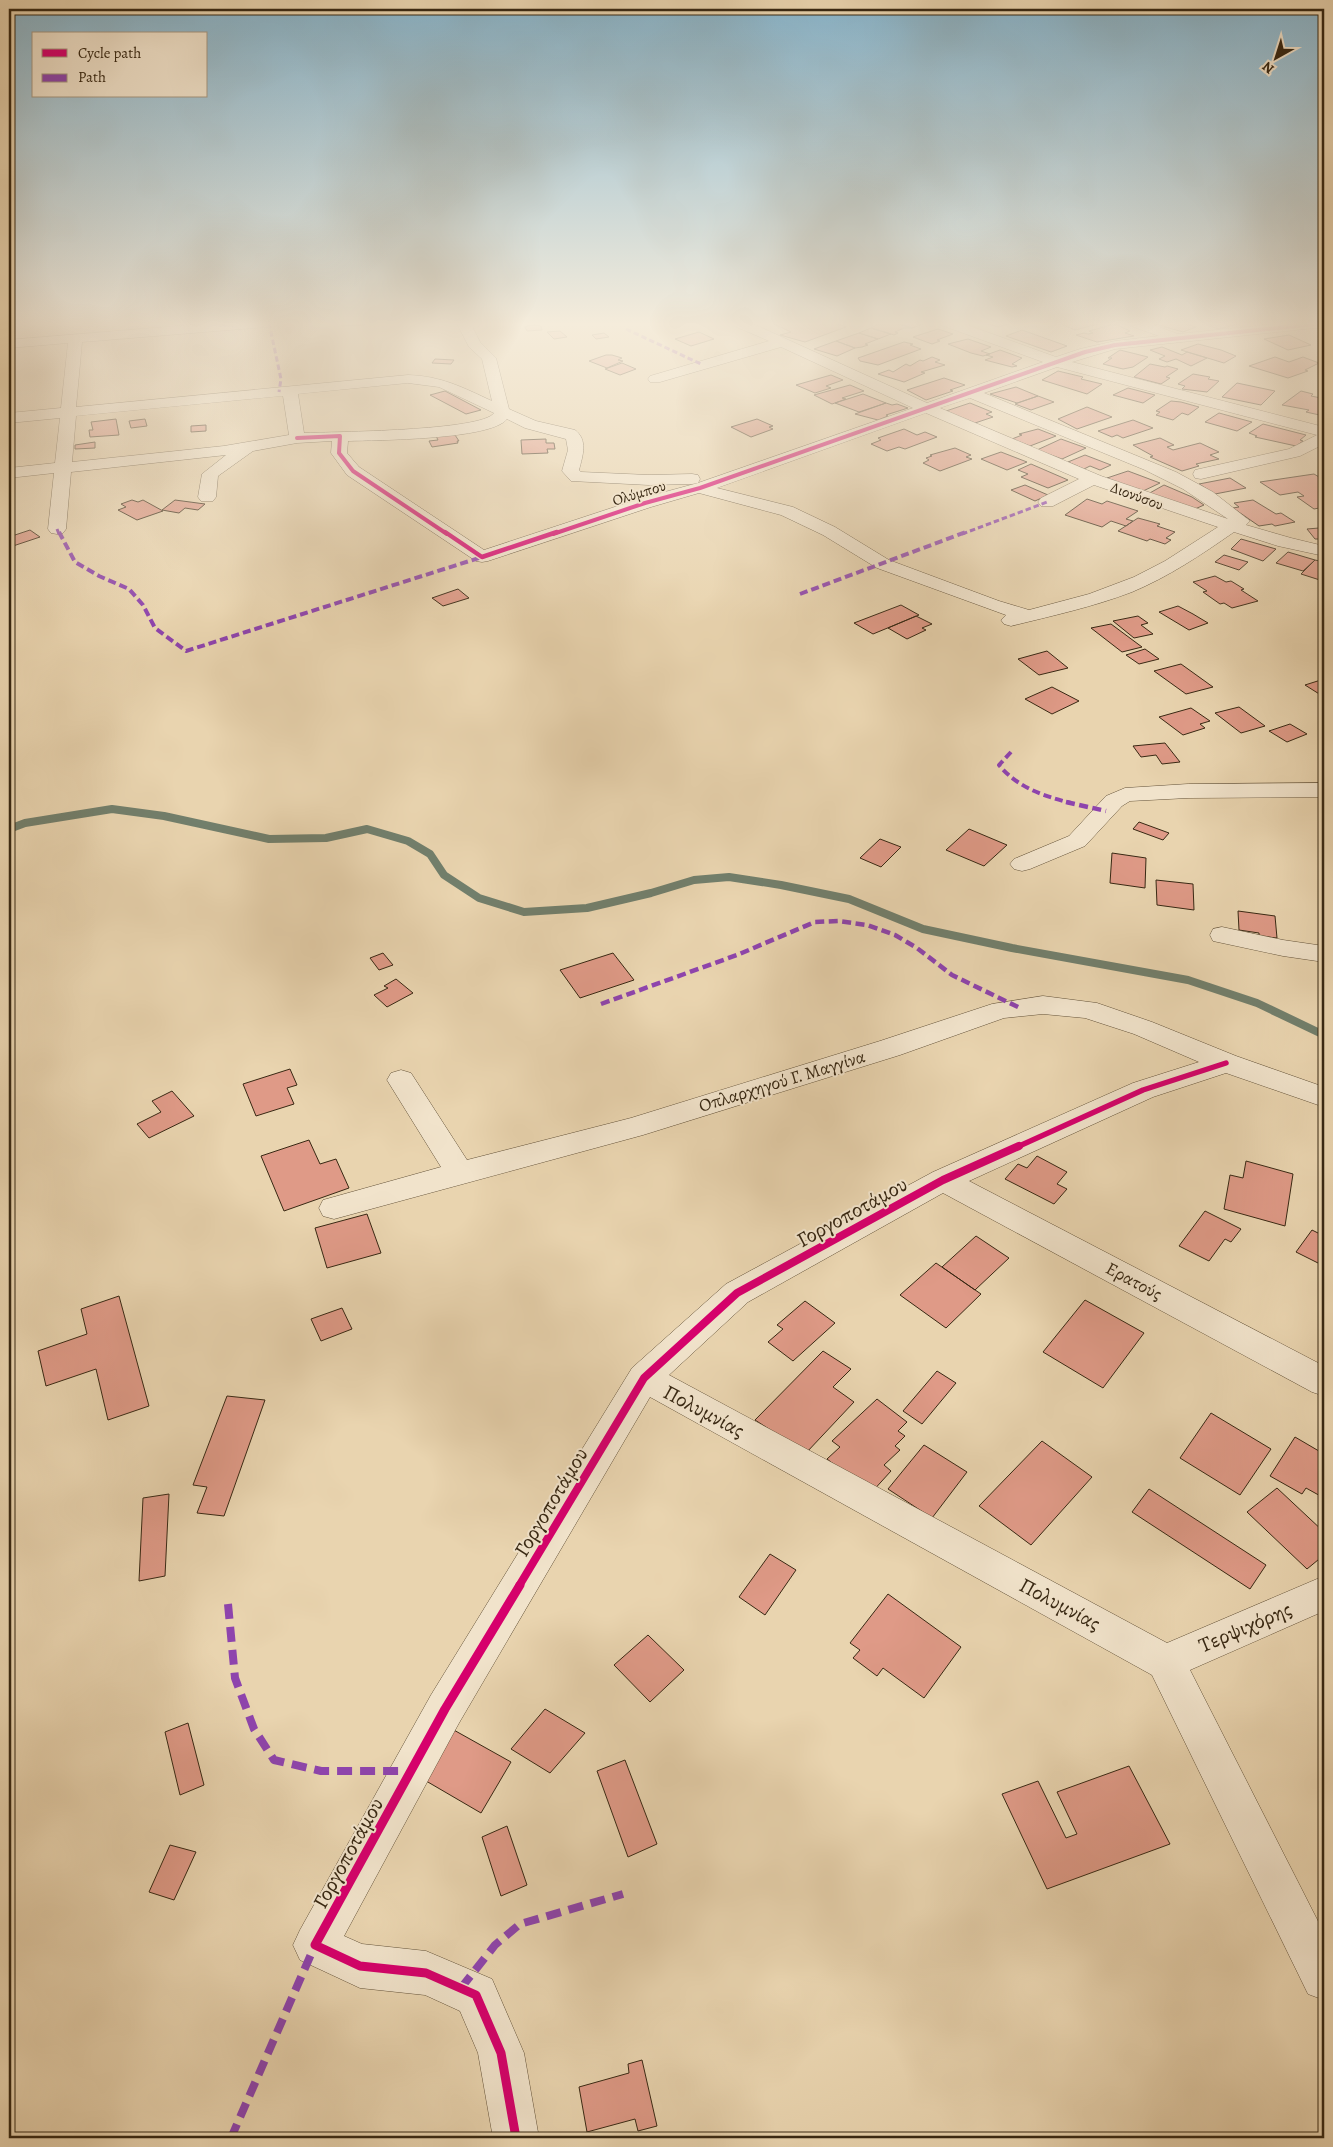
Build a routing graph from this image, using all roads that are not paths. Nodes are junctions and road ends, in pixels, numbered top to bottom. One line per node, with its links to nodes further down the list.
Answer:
1 (67, 422): 14 (street)
2 (295, 422): 11 (street)
3 (490, 422): 10 (street)
4 (526, 422): 17 (street)
5 (887, 422): 19 (street, Ολύμπου)
6 (960, 422): 18 (street, Διονύσου)
7 (1043, 422): 23 (street)
8 (1286, 422): 9 (street)
9 (1324, 432)
10 (340, 436): 11 (street); 20 (street, Ολύμπου)
11 (297, 438): 13 (street)
12 (1324, 438): 16 (street)
13 (248, 448): 14 (street); 21 (street)
14 (61, 468): 15 (street); 24 (street)
15 (9, 473)
16 (1201, 474)
17 (649, 480): 19 (street); 20 (street)
18 (1092, 480): 22 (street); 23 (street, Διονύσου)
19 (720, 481): 20 (street, Ολύμπου)
20 (700, 488): 26 (street)
21 (208, 498)
22 (1047, 502)
23 (1239, 528): 25 (street, Διονύσου); 26 (street)
24 (57, 529)
25 (1322, 551)
26 (1029, 616): 27 (street)
27 (1005, 621)
28 (1320, 785): 29 (street)
29 (1022, 864)
30 (1222, 935): 31 (street)
31 (1324, 954)
32 (1226, 1063): 34 (street, Οπλαρχηγού Γ. Μαγγίνα); 35 (street, Οπλαρχηγού Γ. Μαγγίνα); 36 (street, Γοργοποτάμου)
33 (401, 1080): 35 (street)
34 (1324, 1097)
35 (460, 1173): 37 (street, Οπλαρχηγού Γ. Μαγγίνα)
36 (943, 1180): 38 (street, Γοργοποτάμου); 39 (street, Ερατούς)
37 (334, 1208)
38 (644, 1378): 41 (street, Πολυμνίας); 43 (street, Γοργοποτάμου)
39 (1324, 1382)
40 (1324, 1593): 41 (street, Τερψιχόρης)
41 (1166, 1662): 42 (street)
42 (1324, 1978)
43 (516, 2138)

